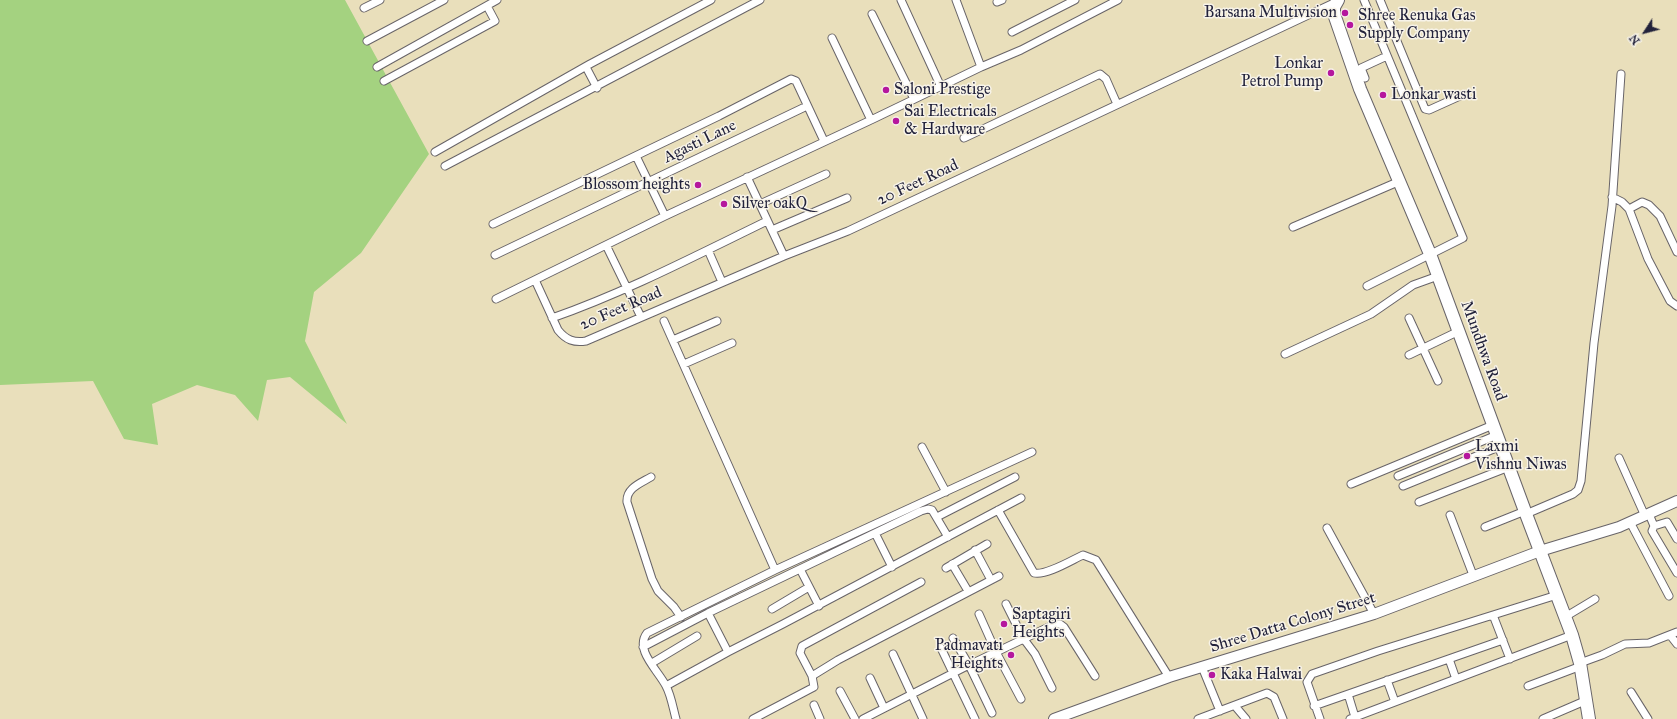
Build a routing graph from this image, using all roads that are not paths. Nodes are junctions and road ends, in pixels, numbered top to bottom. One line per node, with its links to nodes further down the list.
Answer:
1 (380, 0): 14 (street)
2 (444, 0): 18 (street)
3 (497, 0): 13 (street)
4 (711, 0): 21 (street)
5 (760, 0): 27 (street)
6 (901, 0): 26 (street)
7 (956, 0): 22 (street)
8 (1074, 0): 16 (street)
9 (1118, 0): 22 (street)
10 (1364, 0): 19 (street)
11 (1380, 0): 28 (street)
12 (1337, 1): 30 (street, 20 Feet Road); 40 (main road, Mundhwa Road)
13 (487, 6): 20 (street); 25 (street)
14 (364, 8)
15 (872, 14): 29 (street)
16 (1012, 32)
17 (832, 38): 32 (street)
18 (367, 41)
19 (1387, 56): 24 (street); 55 (street)
20 (377, 67)
21 (586, 67): 27 (street); 35 (street)
22 (981, 67): 26 (street)
23 (1621, 74): 42 (street)
24 (1365, 78)
25 (384, 81)
26 (941, 87): 29 (street)
27 (597, 88): 37 (street)
28 (1460, 96)
29 (914, 99): 32 (street)
30 (1117, 104): 33 (street); 56 (street, 20 Feet Road)
31 (807, 106): 34 (street); 36 (street); 41 (street, Agasti Lane)
32 (871, 120): 34 (street)
33 (964, 138)
34 (824, 141): 39 (street)
35 (435, 152)
36 (636, 156): 41 (street); 48 (street)
37 (445, 166)
38 (826, 174): 44 (street)
39 (747, 177): 44 (street); 46 (street)
40 (1400, 181): 49 (street); 55 (main road, Mundhwa Road)
41 (649, 182): 46 (street); 54 (street, Agasti Lane)
42 (1612, 197): 45 (street); 92 (street)
43 (847, 198): 50 (street)
44 (760, 204): 47 (street)
45 (1629, 209): 53 (street); 63 (street)
46 (665, 216): 51 (street)
47 (767, 221): 50 (street); 52 (street)
48 (493, 224)
49 (1293, 227)
50 (772, 230): 56 (street)
51 (606, 245): 58 (street); 61 (street)
52 (708, 250): 59 (street); 61 (street)
53 (1677, 252)
54 (496, 254)
55 (1430, 254): 57 (main road, Mundhwa Road); 60 (street)
56 (784, 256): 59 (street, 20 Feet Road)
57 (1438, 276): 69 (main road, Mundhwa Road); 73 (street)
58 (535, 280): 62 (street); 65 (street, 20 Feet Road)
59 (722, 282): 64 (street, 20 Feet Road)
60 (1367, 286)
61 (627, 287): 64 (street); 65 (street)
62 (496, 299)
63 (1677, 306)
64 (641, 317): 65 (street, 20 Feet Road)
65 (552, 318)
66 (1409, 318): 72 (street)
67 (664, 321): 70 (street)
68 (717, 321): 70 (street)
69 (1459, 331): 72 (street); 77 (main road, Mundhwa Road)
70 (673, 340): 75 (street)
71 (732, 342): 75 (street)
72 (1423, 348): 74 (street); 76 (street)
73 (1285, 354)
74 (1409, 354)
75 (684, 364): 108 (street)
76 (1438, 381)
77 (1497, 435): 81 (main road, Mundhwa Road); 82 (street); 85 (street); 86 (street)
78 (922, 447): 87 (street)
79 (1032, 452): 87 (street)
80 (1619, 458): 94 (street)
81 (1509, 467): 90 (street); 92 (main road, Mundhwa Road)
82 (1398, 476)
83 (651, 477): 126 (street)
84 (1015, 477): 95 (street)
85 (1352, 484)
86 (1403, 486)
87 (946, 492): 108 (street)
88 (1021, 498): 91 (street)
89 (1677, 501): 94 (street, Shree Datta Colony Street)
90 (1419, 502)
91 (998, 510): 101 (street); 149 (street)
92 (1525, 513): 98 (street); 105 (main road, Mundhwa Road)
93 (1450, 515): 110 (street)
94 (1647, 515): 96 (street, Shree Datta Colony Street); 97 (street)
95 (937, 516): 100 (street); 101 (street)
96 (1630, 522): 105 (street, Shree Datta Colony Street); 117 (street)
97 (1654, 526): 102 (street); 109 (street)
98 (1485, 527)
99 (1327, 528): 124 (street)
100 (875, 533): 106 (street); 107 (street)
101 (948, 537): 106 (street)
102 (1677, 539)
103 (987, 544): 104 (street)
104 (975, 550): 112 (street); 115 (street)
105 (1540, 551): 110 (street, Shree Datta Colony Street); 116 (main road, Mundhwa Road)
106 (892, 567): 120 (street)
107 (800, 569): 114 (street); 122 (street)
108 (775, 570): 126 (street)
109 (1677, 573)
110 (1473, 575): 124 (street, Shree Datta Colony Street)
111 (998, 576): 112 (street)
112 (991, 580): 115 (street)
113 (921, 582): 147 (street)
114 (809, 587): 120 (street); 121 (street)
115 (968, 591): 147 (street)
116 (1557, 595): 125 (street); 127 (main road, Mundhwa Road)
117 (1669, 596)
118 (1595, 599): 127 (street)
119 (1006, 604): 132 (street)
120 (819, 606): 137 (street)
121 (772, 609)
122 (708, 613): 135 (street); 137 (street)
123 (979, 614): 138 (street)
124 (1374, 614): 145 (street, Shree Datta Colony Street)
125 (1493, 615): 133 (street); 165 (street)
126 (681, 617): 135 (street)
127 (1565, 617): 129 (main road, Mundhwa Road)
128 (1674, 633): 134 (street); 144 (street)
129 (1572, 635): 141 (street); 144 (main road, Mundhwa Road)
130 (696, 636): 142 (street)
131 (953, 638): 143 (street)
132 (1023, 638): 138 (street); 148 (street); 155 (street)
133 (1503, 640): 140 (street); 141 (street)
134 (1677, 644)
135 (643, 647): 142 (street)
136 (941, 648): 146 (street)
137 (728, 652): 153 (street)
138 (996, 652): 143 (street); 160 (street)
139 (893, 654): 158 (street)
140 (1449, 659): 151 (street); 152 (street)
141 (1510, 659): 151 (street)
142 (652, 663): 153 (street)
143 (969, 664): 146 (street); 168 (street)
144 (1581, 664): 154 (street); 161 (main road, Mundhwa Road)
145 (1202, 666): 149 (street, Shree Datta Colony Street); 167 (street)
146 (954, 673): 158 (street); 176 (street)
147 (812, 676): 171 (street)
148 (1095, 676)
149 (1169, 677): 177 (street, Shree Datta Colony Street)
150 (870, 678): 166 (street)
151 (1456, 679): 162 (street)
152 (1387, 680): 159 (street); 162 (street)
153 (666, 686): 170 (street)
154 (1528, 686)
155 (1052, 688)
156 (840, 691): 173 (street)
157 (1631, 692): 184 (street)
158 (911, 694): 166 (street); 175 (street)
159 (1348, 694): 165 (street); 169 (street)
160 (1021, 699)
161 (1587, 700): 182 (street); 183 (main road, Mundhwa Road)
162 (1395, 702): 169 (street)
163 (814, 705): 172 (street)
164 (1234, 706): 167 (street); 179 (street); 180 (street)
165 (1314, 706): 181 (street)
166 (884, 708): 174 (street)
167 (1220, 711): 178 (street)
168 (992, 713)
169 (1353, 718)
170 (676, 719)
171 (753, 719)
172 (820, 719)
173 (855, 719)
174 (863, 719)
175 (923, 719)
176 (975, 719)
177 (1054, 719)
178 (1200, 719)
179 (1246, 719)
180 (1283, 719)
181 (1320, 719)
182 (1544, 719)
183 (1589, 719)
184 (1648, 719)

